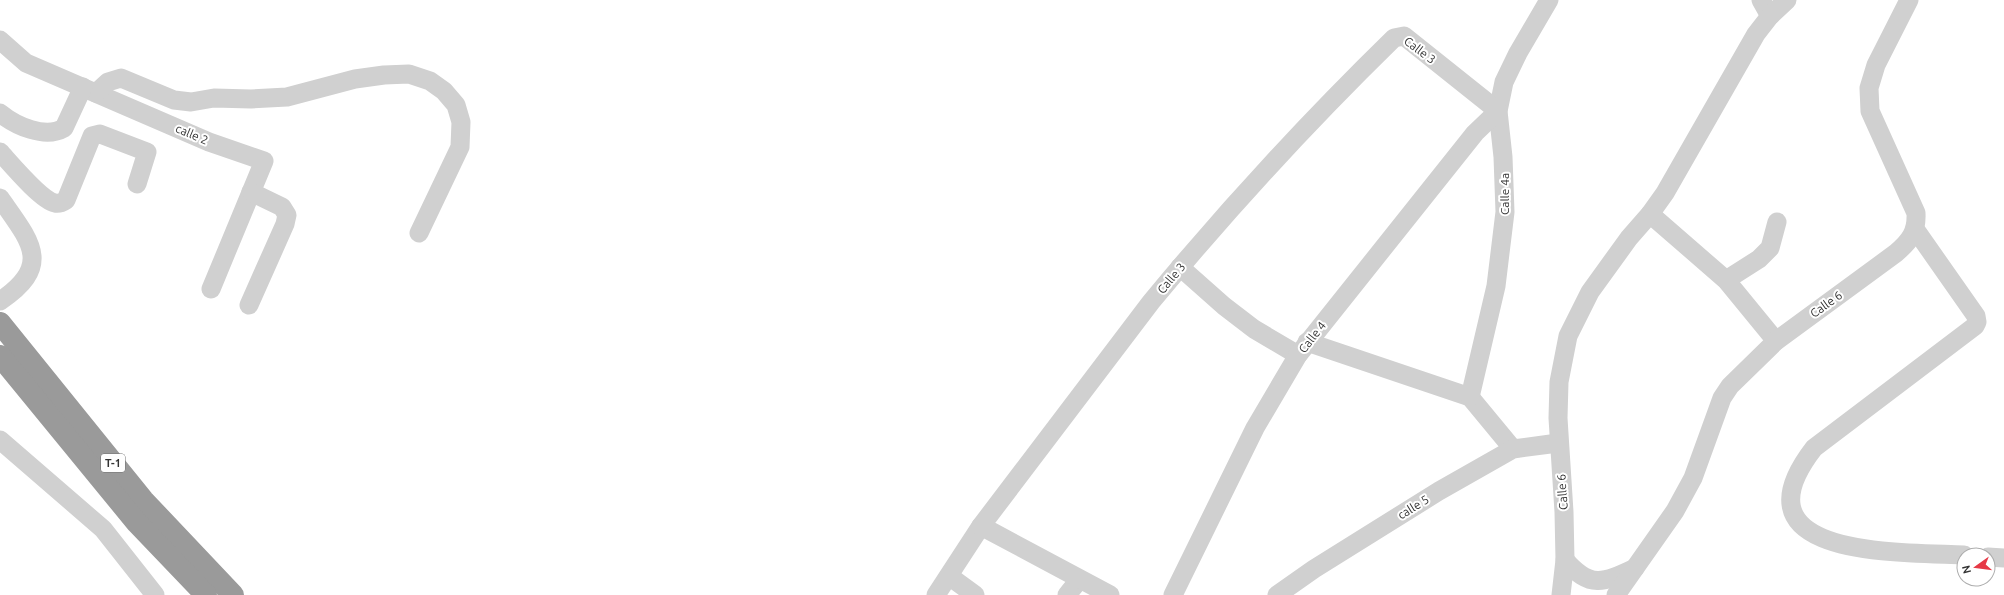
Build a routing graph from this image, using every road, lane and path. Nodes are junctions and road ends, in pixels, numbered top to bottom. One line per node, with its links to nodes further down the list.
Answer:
1 (1549, 0): 7 (street, Calle 4a)
2 (1787, 0): 4 (street, Calle 6)
3 (1909, 0): 15 (street)
4 (1766, 8): 13 (street, Calle 6)
5 (0, 40): 6 (street, calle 2)
6 (90, 90): 8 (street); 11 (street, calle 2); 16 (street)
7 (1498, 111): 17 (street, Calle 3); 24 (street, Calle 4); 26 (street, Calle 4a)
8 (0, 113)
9 (0, 152): 10 (street)
10 (137, 184)
11 (251, 192): 19 (street, calle 2); 21 (street)
12 (0, 198): 20 (street)
13 (1650, 214): 18 (street); 28 (street, Calle 6)
14 (1777, 222): 18 (street)
15 (1915, 229): 23 (street, Calle 6); 31 (street)
16 (419, 233)
17 (1180, 267): 24 (street); 30 (street, Calle 3)
18 (1726, 280): 23 (street)
19 (211, 289)
20 (4, 298)
21 (249, 305)
22 (0, 323): 38 (highway, T-1)
23 (1776, 341): 33 (street, Calle 6)
24 (1302, 348): 26 (street); 43 (street, Calle 4)
25 (0, 356): 37 (highway, T-1)
26 (1470, 397): 29 (street)
27 (0, 440): 36 (street)
28 (1558, 443): 29 (street, calle 5); 32 (street, Calle 6)
29 (1513, 448): 44 (street, calle 5)
30 (981, 526): 34 (street, Calle 3); 35 (street)
31 (1956, 555)
32 (1565, 560): 33 (street); 45 (street, Calle 6)
33 (1636, 568): 46 (street, Calle 6)
34 (949, 576): 39 (street, Calle 3); 40 (street)
35 (1078, 580): 41 (street); 42 (street)
36 (155, 595)
37 (206, 595)
38 (233, 595)
39 (936, 595)
40 (975, 595)
41 (1068, 595)
42 (1110, 595)
43 (1172, 595)
44 (1277, 595)
45 (1561, 595)
46 (1616, 595)

